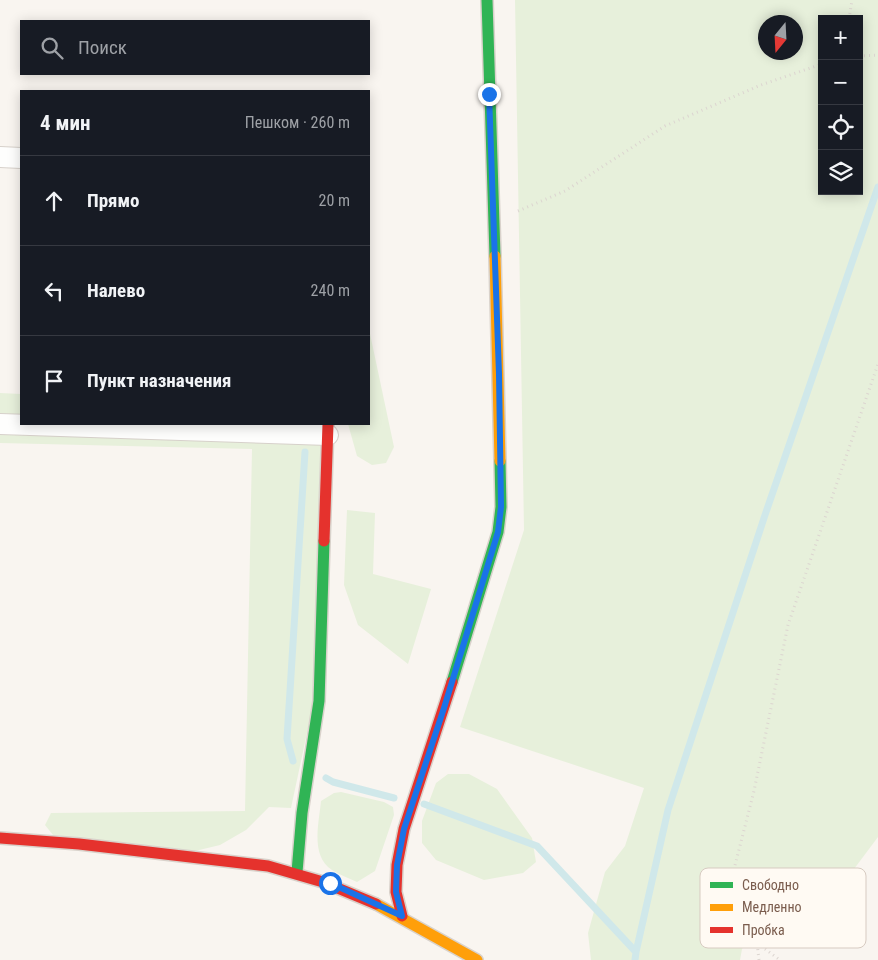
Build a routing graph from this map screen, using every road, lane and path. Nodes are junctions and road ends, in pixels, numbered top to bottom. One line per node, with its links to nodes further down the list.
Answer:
1 (487, 0): 9 (street)
2 (852, 0): 3 (path)
3 (850, 15)
4 (878, 55): 5 (path)
5 (863, 56)
6 (818, 65): 9 (path)
7 (0, 157): 8 (street)
8 (20, 158)
9 (494, 221): 18 (street)
10 (878, 364): 16 (path)
11 (0, 424): 12 (street)
12 (20, 424)
13 (66, 425): 14 (street)
14 (328, 429): 17 (street)
15 (0, 838): 17 (street)
16 (734, 868)
17 (297, 872): 18 (street)
18 (402, 916): 20 (street)
19 (764, 948): 21 (path)
20 (477, 960)
21 (780, 960)

